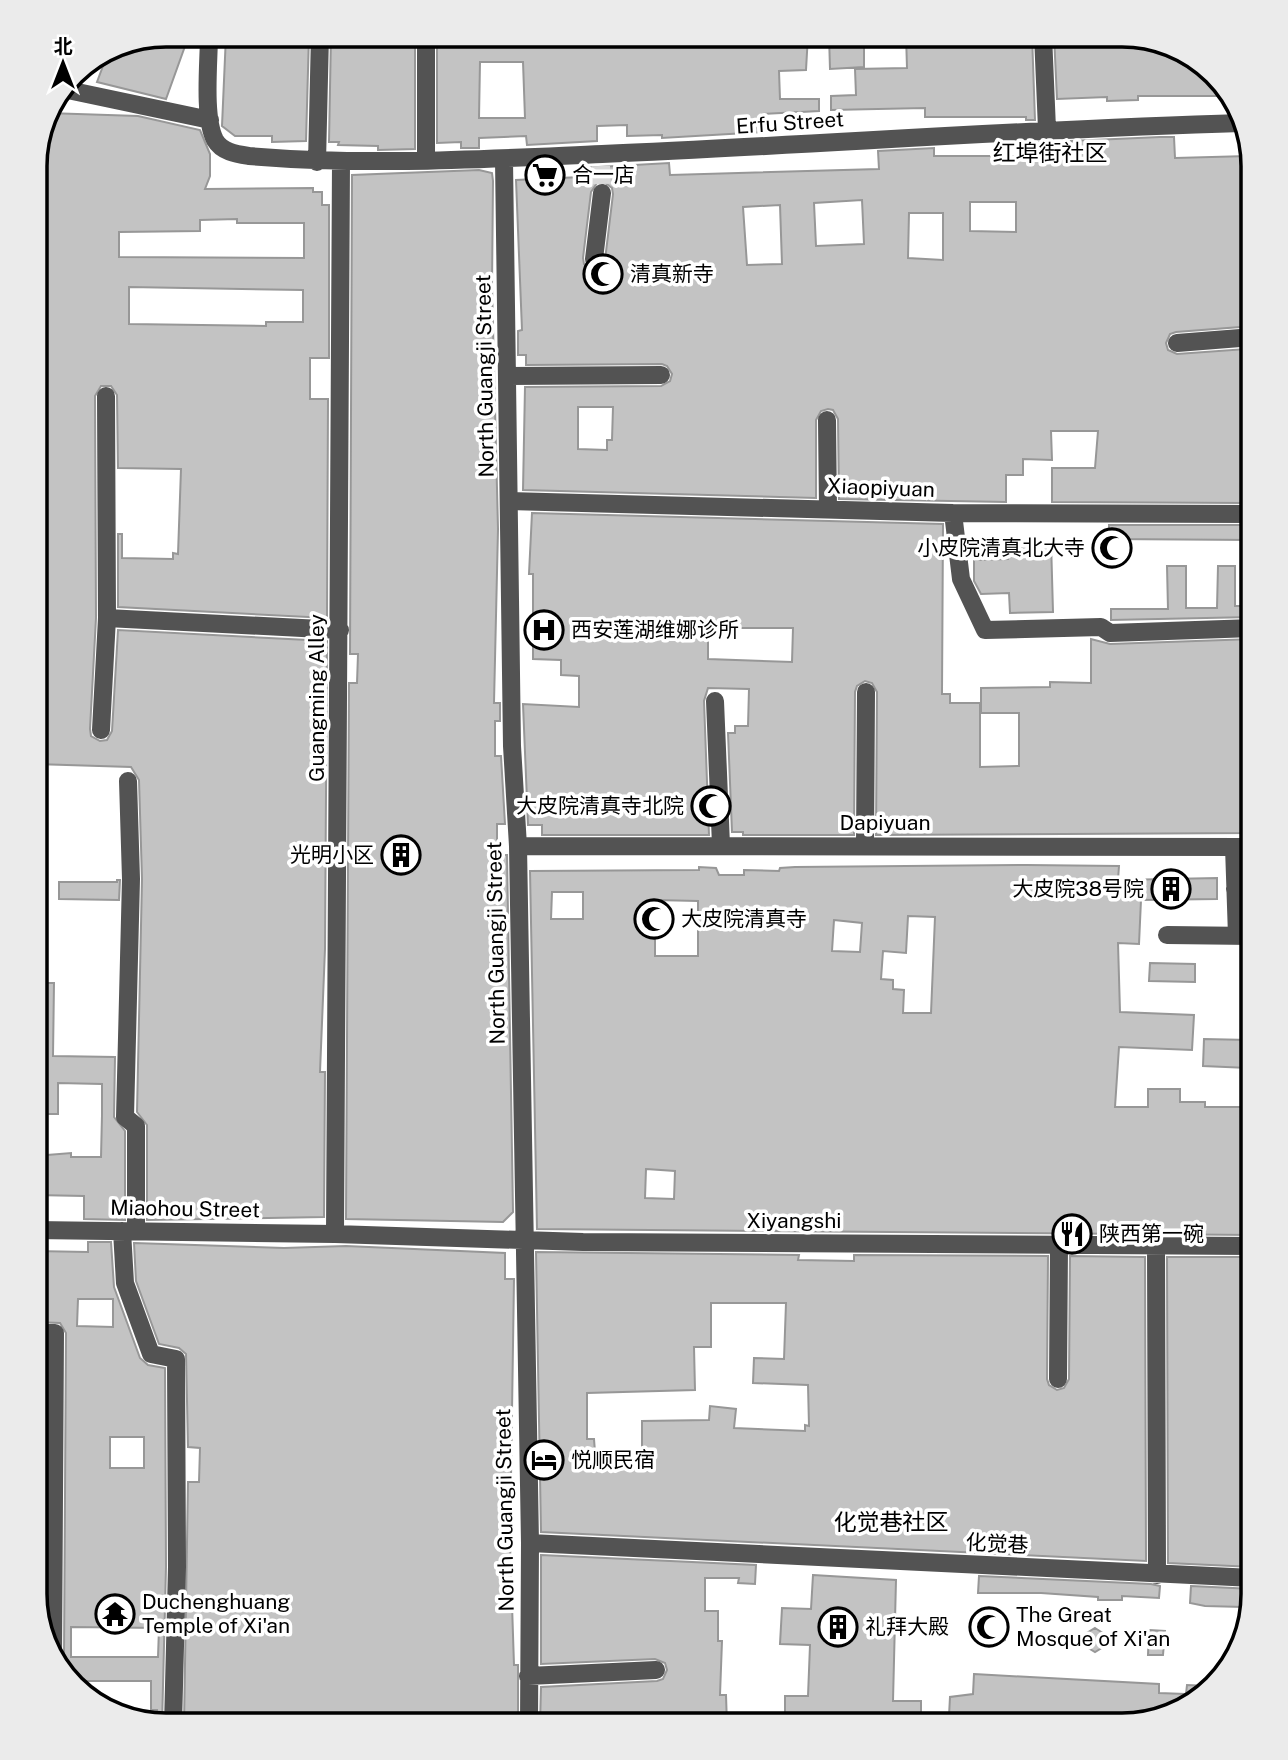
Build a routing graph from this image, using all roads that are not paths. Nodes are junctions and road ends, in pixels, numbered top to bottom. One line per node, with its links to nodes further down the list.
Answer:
1 (209, 47): 6 (street)
2 (320, 47): 11 (street)
3 (426, 47): 9 (street)
4 (1044, 48): 8 (street)
5 (98, 96): 6 (street)
6 (210, 120): 11 (street, Erfu Street)
7 (1233, 123): 8 (street, Erfu Street)
8 (1047, 129): 10 (street, Erfu Street)
9 (426, 160): 10 (street, Erfu Street); 12 (street, Erfu Street)
10 (504, 160): 18 (street, North Guangji Street)
11 (317, 162): 12 (street, Erfu Street)
12 (341, 162): 27 (street, Guangming Alley)
13 (602, 193): 14 (street)
14 (594, 259)
15 (1241, 338): 16 (street)
16 (1177, 343)
17 (661, 375): 18 (street)
18 (508, 376): 21 (street, North Guangji Street)
19 (106, 396): 25 (street)
20 (827, 420): 22 (street)
21 (509, 501): 22 (street, Xiaopiyuan); 33 (street, North Guangji Street)
22 (828, 509): 23 (street, Xiaopiyuan)
23 (953, 513): 24 (street, Xiaopiyuan); 26 (street)
24 (1241, 514)
25 (107, 618): 27 (street); 30 (street)
26 (1241, 628)
27 (340, 630): 42 (street, Guangming Alley)
28 (866, 692): 34 (street)
29 (715, 701): 32 (street)
30 (101, 730)
31 (128, 781): 41 (street)
32 (721, 845): 33 (street, Dapiyuan); 34 (street, Dapiyuan)
33 (518, 846): 43 (street, North Guangji Street)
34 (865, 846): 35 (street, Dapiyuan)
35 (1234, 847): 36 (street, Dapiyuan); 37 (street)
36 (1241, 847)
37 (1241, 878)
38 (1167, 935): 39 (street)
39 (1241, 936)
40 (47, 1230): 41 (street, Miaohou Street)
41 (129, 1230): 42 (street, Miaohou Street); 55 (street)
42 (335, 1234): 43 (street, Xiyangshi)
43 (523, 1240): 44 (street, Xiyangshi); 49 (street, North Guangji Street)
44 (1059, 1246): 45 (street, Xiyangshi); 48 (street)
45 (1156, 1246): 46 (street, Xiyangshi); 50 (street)
46 (1241, 1246)
47 (47, 1333): 52 (street)
48 (1058, 1379)
49 (530, 1543): 50 (street, 化觉巷); 54 (street, North Guangji Street)
50 (1157, 1574): 51 (street, 化觉巷)
51 (1241, 1578)
52 (53, 1631)
53 (656, 1670): 54 (street)
54 (528, 1676): 56 (street, North Guangji Street)
55 (173, 1712)
56 (528, 1712)

